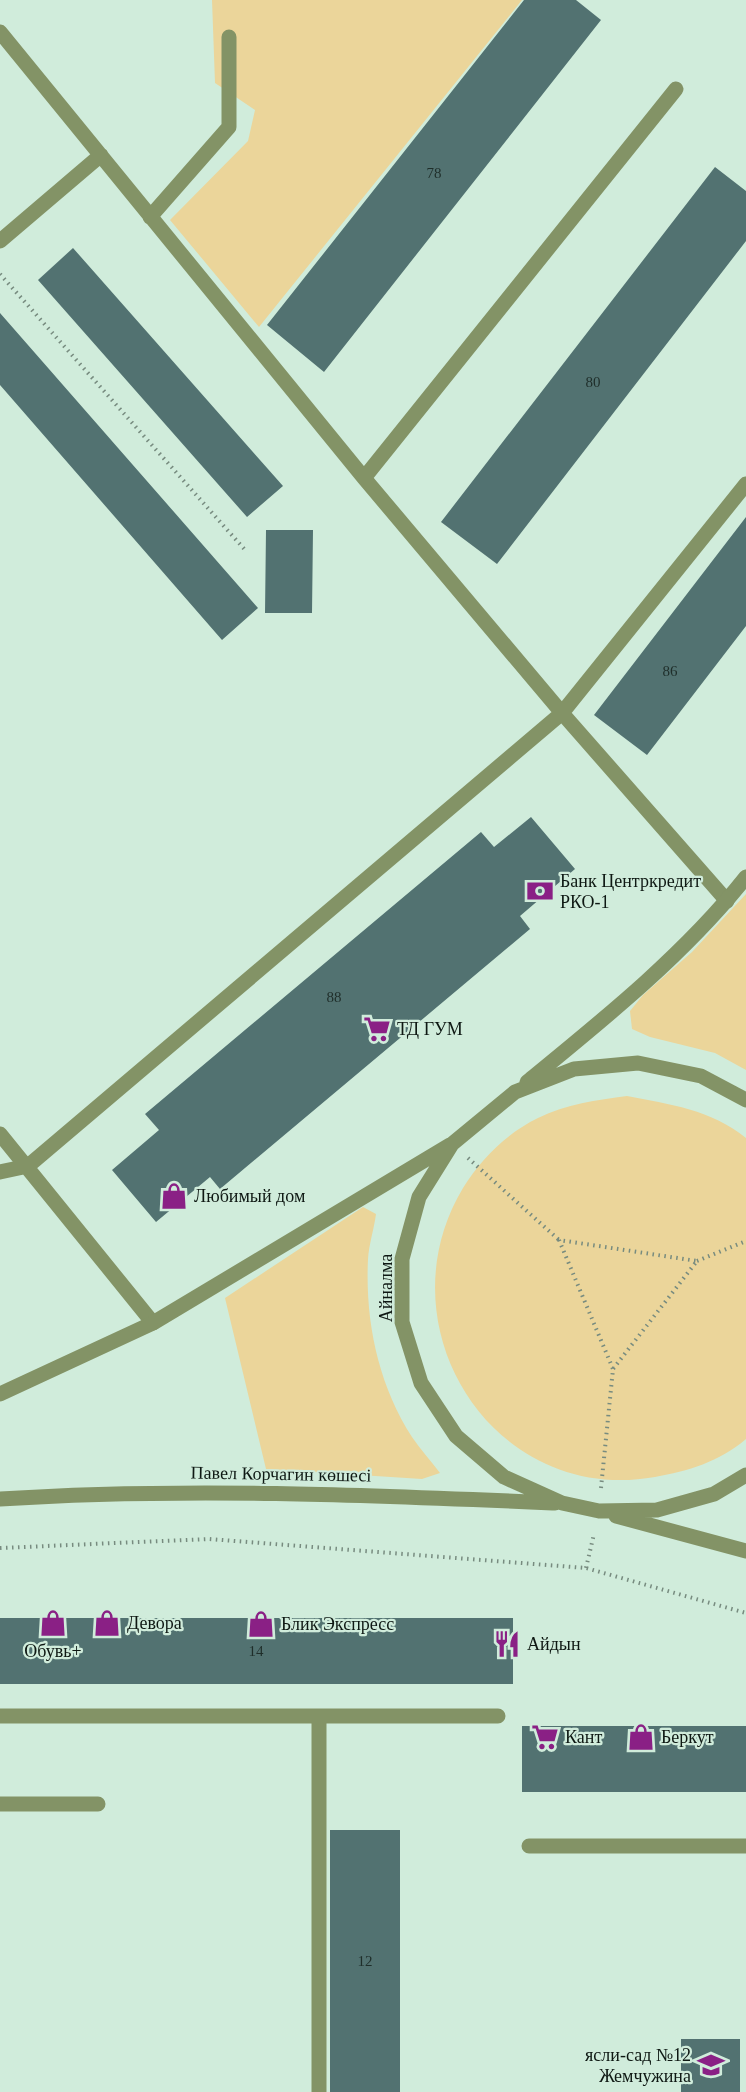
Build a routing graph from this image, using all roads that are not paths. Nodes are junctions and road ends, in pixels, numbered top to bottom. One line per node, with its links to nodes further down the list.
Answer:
1 (0, 32): 4 (street)
2 (229, 37): 5 (street)
3 (676, 89): 7 (street)
4 (101, 155): 5 (street); 6 (street)
5 (150, 217): 7 (street)
6 (0, 241)
7 (364, 478): 9 (street)
8 (746, 484): 9 (street)
9 (562, 713): 11 (street); 16 (street)
10 (746, 877): 11 (street)
11 (727, 901): 12 (street)
12 (515, 1092): 13 (street, Айналма); 15 (street, Айналма)
13 (746, 1100)
14 (0, 1134): 16 (street)
15 (452, 1144): 18 (street); 22 (street, Айналма)
16 (28, 1166): 17 (street); 18 (street)
17 (0, 1172)
18 (153, 1323): 19 (street)
19 (0, 1394)
20 (746, 1475): 23 (street, Айналма)
21 (0, 1499): 22 (street, Павел Корчагин көшесі)
22 (562, 1503): 23 (street, Айналма)
23 (599, 1511): 24 (street)
24 (746, 1551)
25 (0, 1716): 26 (street)
26 (319, 1716): 27 (street); 32 (street)
27 (498, 1716)
28 (0, 1804): 29 (street)
29 (98, 1804)
30 (529, 1846): 31 (street)
31 (746, 1846)
32 (319, 2092)

